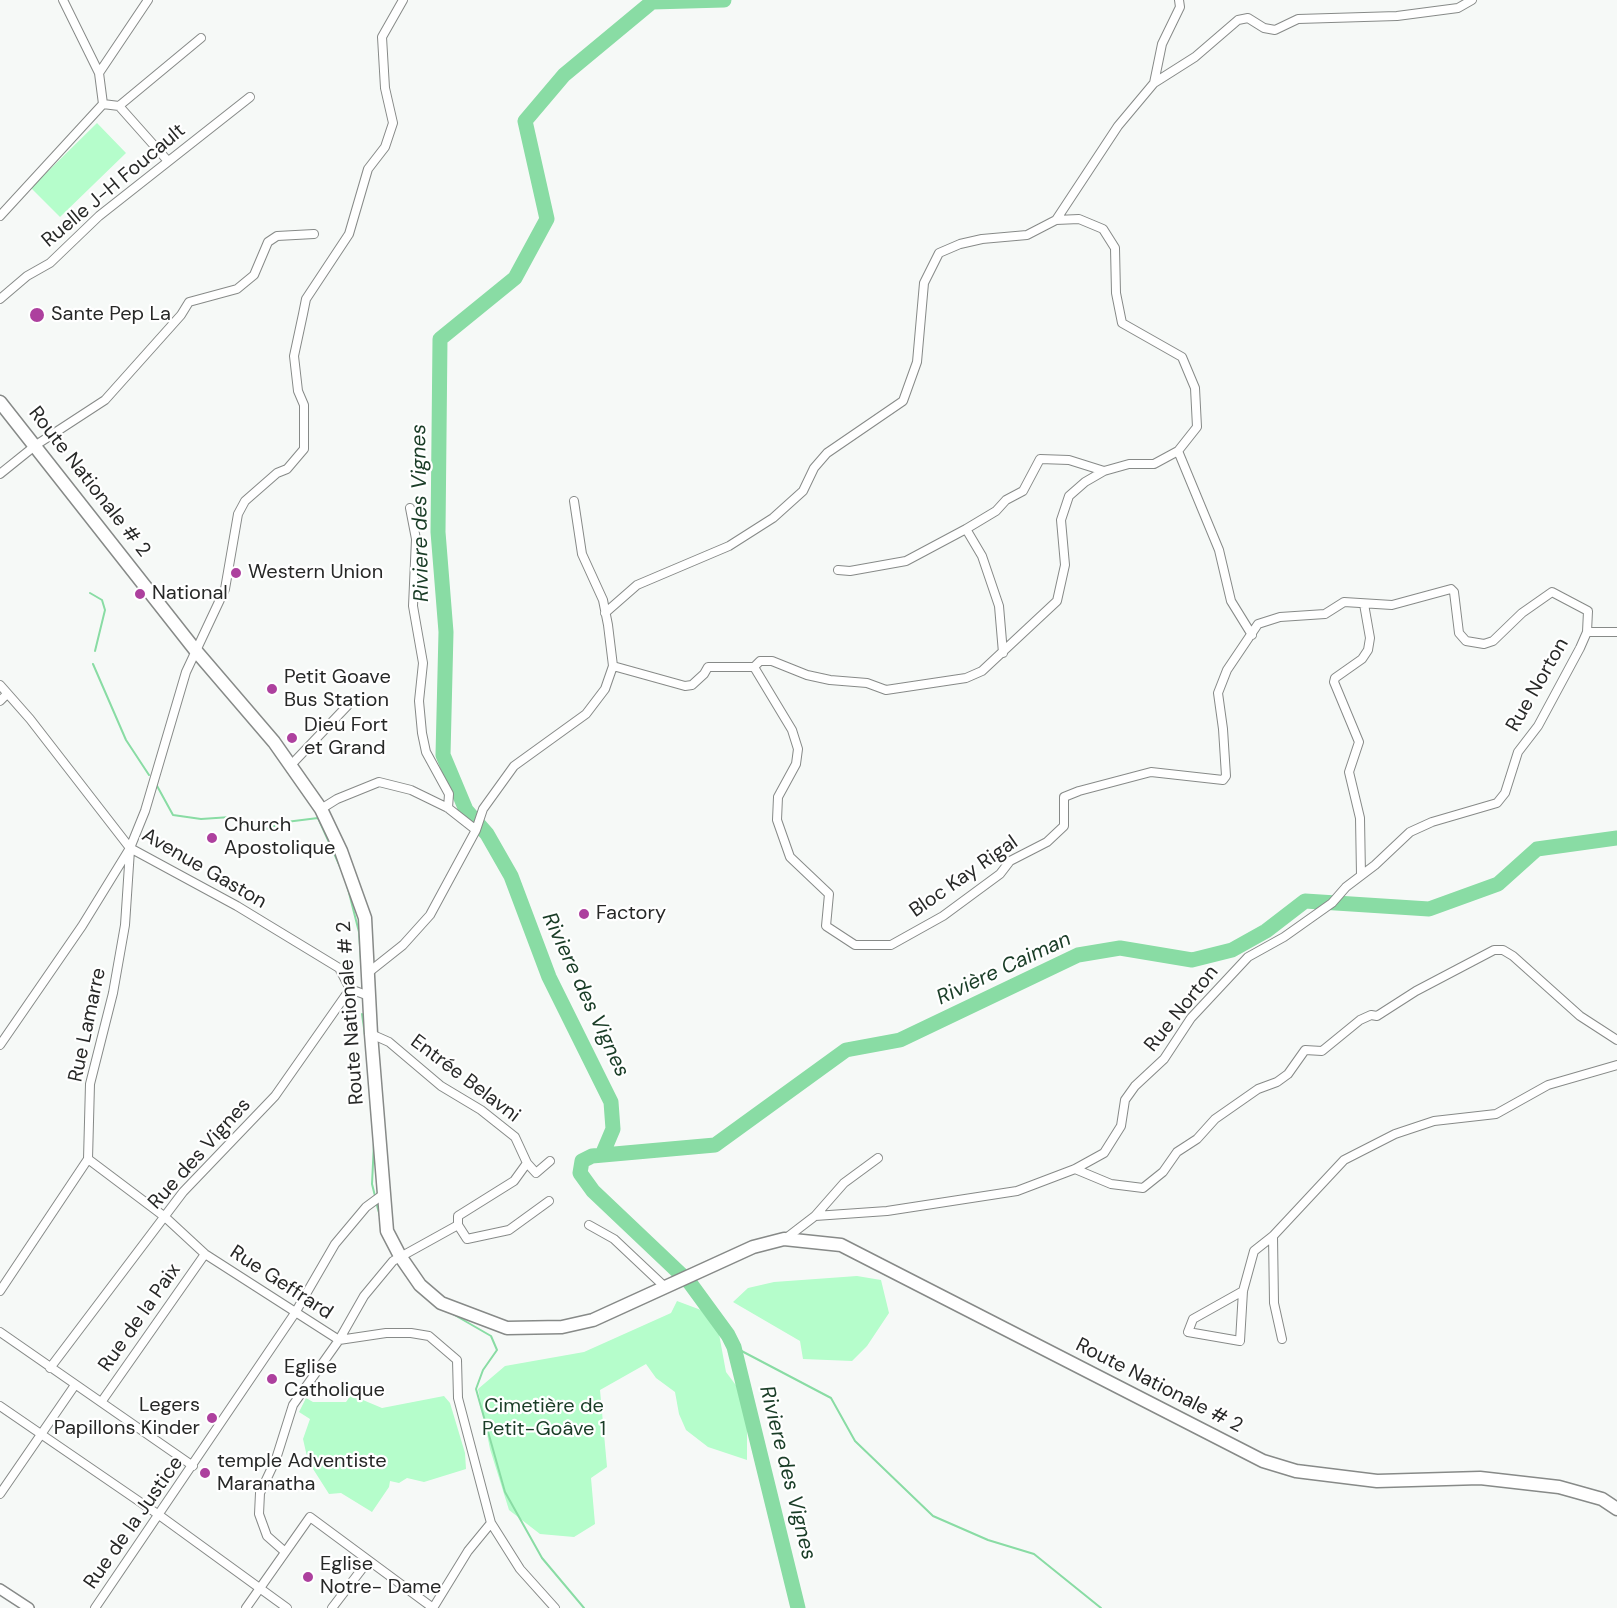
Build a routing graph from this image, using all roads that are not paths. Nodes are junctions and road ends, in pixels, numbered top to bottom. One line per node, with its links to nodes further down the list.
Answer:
1 (63, 0): 7 (street)
2 (148, 0): 7 (street)
3 (403, 0): 31 (street)
4 (1179, 0): 8 (street)
5 (1472, 0): 8 (street)
6 (201, 38): 11 (street)
7 (99, 73): 10 (street)
8 (1154, 83): 14 (street)
9 (250, 97): 12 (street, Ruelle J-H Foucault)
10 (103, 104): 11 (street); 13 (street)
11 (119, 106): 12 (street)
12 (167, 160): 16 (street, Ruelle J-H Foucault)
13 (0, 216)
14 (1056, 220): 19 (street); 27 (street)
15 (314, 234): 18 (street)
16 (0, 299)
17 (0, 402): 18 (main road, Route Nationale # 2)
18 (36, 445): 21 (street); 31 (main road, Route Nationale # 2)
19 (1178, 451): 20 (street); 30 (street)
20 (1104, 471): 24 (street); 32 (street)
21 (0, 474)
22 (574, 501): 27 (street)
23 (410, 508): 40 (street)
24 (966, 529): 25 (street); 32 (street)
25 (838, 570)
26 (1364, 603): 28 (street); 30 (street); 44 (street)
27 (605, 613): 33 (street)
28 (1587, 632): 29 (street); 44 (street, Rue Norton)
29 (1617, 632)
30 (1252, 635): 34 (street, Bloc Kay Rigal)
31 (196, 651): 39 (main road, Route Nationale # 2); 43 (street)
32 (1003, 652): 34 (street)
33 (613, 666): 34 (street); 42 (street)
34 (754, 667)
35 (0, 685): 36 (street, Avenue Gaston)
36 (7, 694): 37 (street); 43 (street, Avenue Gaston)
37 (0, 701)
38 (349, 704): 39 (street)
39 (291, 765): 41 (main road, Route Nationale # 2)
40 (448, 807): 41 (street); 42 (street)
41 (321, 810): 45 (main road, Route Nationale # 2)
42 (476, 830): 45 (street)
43 (130, 848): 46 (street, Avenue Gaston); 50 (street); 53 (street, Rue Lamarre)
44 (1361, 875): 56 (street, Rue Norton)
45 (369, 972): 47 (main road, Route Nationale # 2)
46 (350, 989): 47 (street); 60 (street, Rue des Vignes)
47 (369, 996): 48 (main road, Route Nationale # 2)
48 (371, 1034): 55 (street, Entrée Belavni); 57 (main road, Route Nationale # 2)
49 (1617, 1040): 56 (street)
50 (0, 1045)
51 (1617, 1065): 63 (street)
52 (878, 1158): 59 (street)
53 (88, 1159): 60 (street, Rue Geffrard); 68 (street)
54 (550, 1161): 55 (street)
55 (527, 1163): 61 (street)
56 (1075, 1169): 59 (street, Rue Norton)
57 (385, 1192): 66 (main road, Route Nationale # 2); 70 (street, Rue de la Justice)
58 (549, 1201): 61 (street)
59 (814, 1216): 64 (street)
60 (165, 1217): 65 (street, Rue Geffrard); 74 (street, Rue des Vignes)
61 (458, 1225): 66 (street)
62 (589, 1225): 67 (street)
63 (1273, 1236): 69 (street); 72 (street)
64 (784, 1239): 67 (main road, Route Nationale # 2); 81 (main road, Route Nationale # 2)
65 (206, 1254): 70 (street, Rue Geffrard); 76 (street, Rue de la Paix)
66 (397, 1259): 67 (main road, Route Nationale # 2); 73 (street)
67 (667, 1288)
68 (0, 1291)
69 (1243, 1291): 69 (street)
70 (295, 1313): 73 (street, Rue Geffrard); 79 (street, Rue de la Justice)
71 (0, 1332): 74 (street)
72 (1282, 1339)
73 (339, 1340): 83 (street, Rue Geffrard); 84 (street)
74 (50, 1368): 75 (street)
75 (75, 1385): 76 (street); 78 (street)
76 (102, 1401): 79 (street)
77 (0, 1406): 78 (street)
78 (41, 1433): 80 (street); 82 (street)
79 (193, 1466): 82 (street, Rue de la Justice)
80 (0, 1494)
81 (1617, 1509)
82 (159, 1515): 86 (street); 89 (street, Rue de la Justice)
83 (491, 1523): 93 (street); 94 (street, Rue Geffrard)
84 (285, 1551): 85 (street); 86 (street)
85 (368, 1561): 92 (street); 93 (street)
86 (260, 1587): 90 (street); 91 (street)
87 (0, 1589): 88 (street)
88 (29, 1608)
89 (95, 1608)
90 (246, 1608)
91 (287, 1608)
92 (332, 1608)
93 (433, 1608)
94 (555, 1608)

